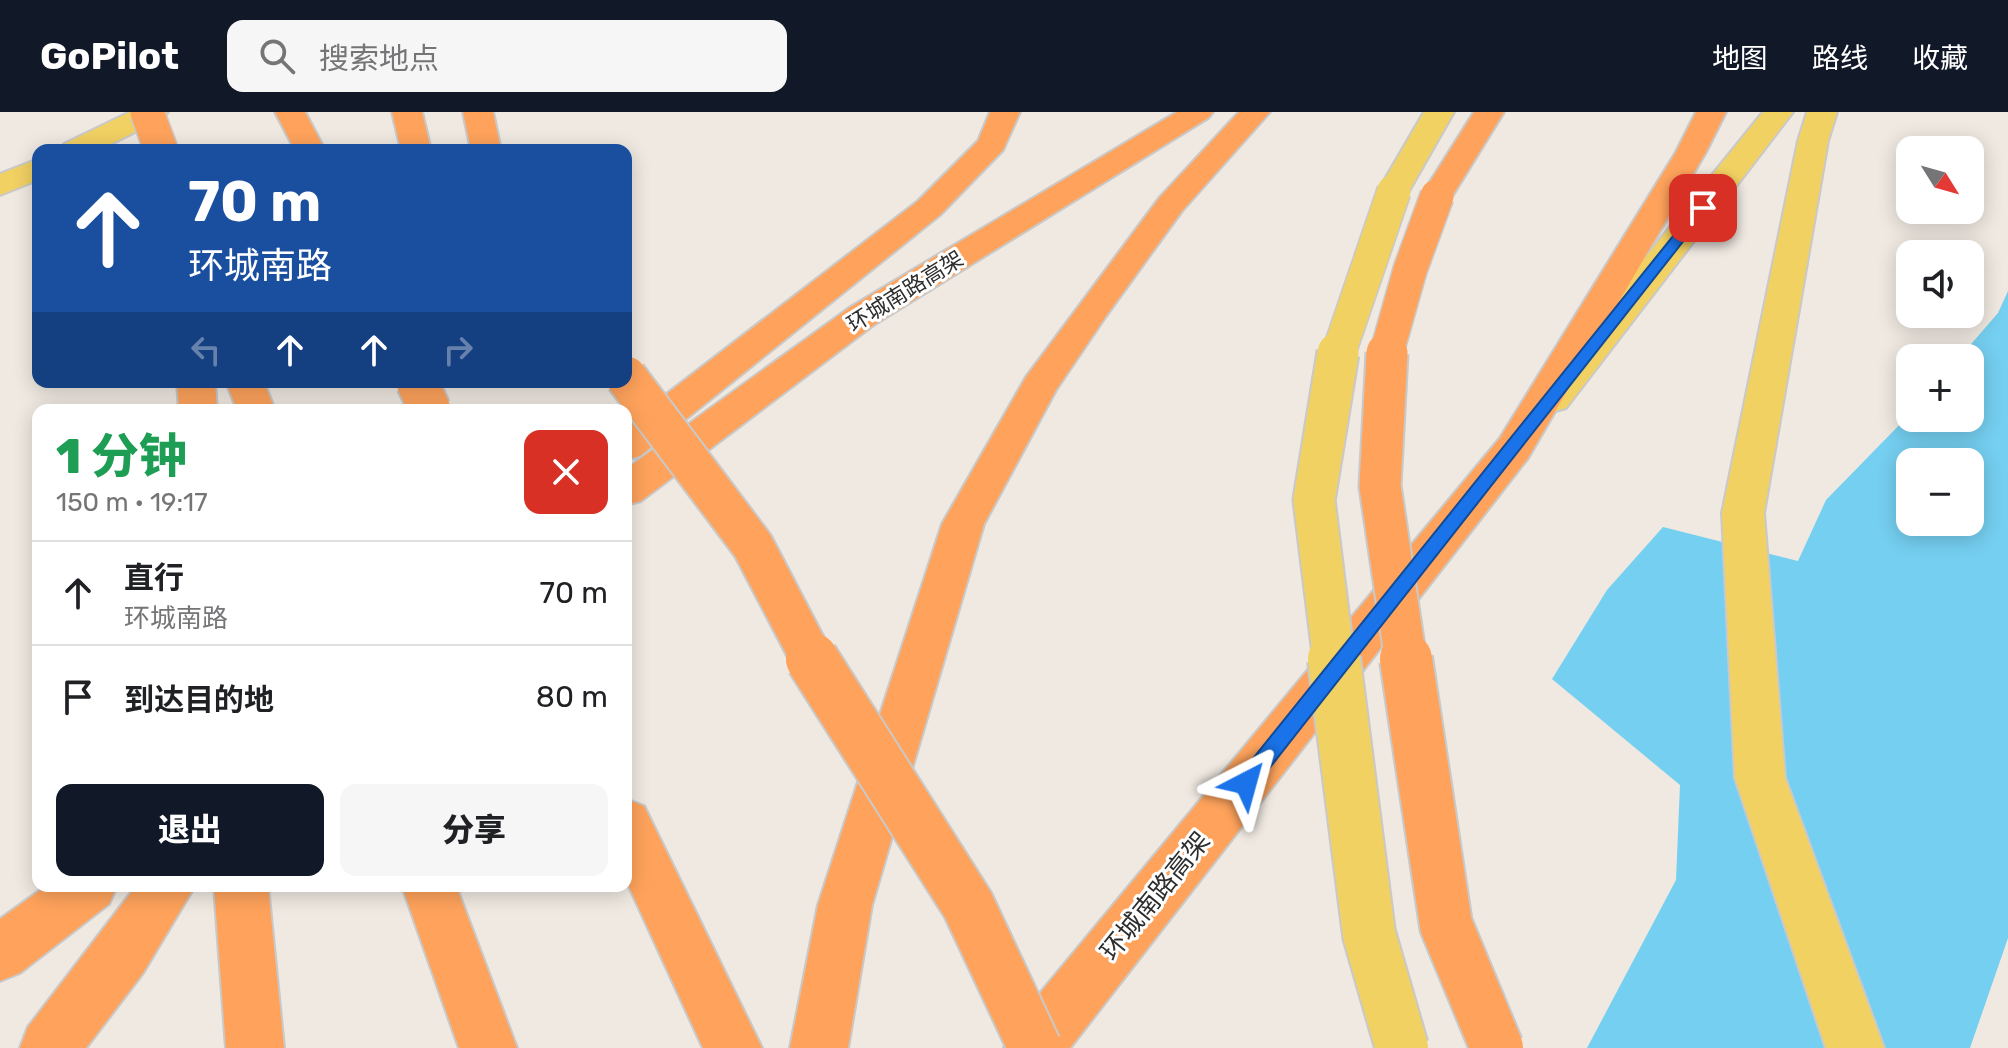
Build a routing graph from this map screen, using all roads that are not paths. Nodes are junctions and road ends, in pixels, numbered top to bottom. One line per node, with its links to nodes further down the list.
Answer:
1 (147, 112): 15 (highway, bridge)
2 (153, 112): 14 (main road)
3 (290, 112): 16 (highway)
4 (407, 112): 17 (highway)
5 (478, 112): 18 (highway)
6 (1005, 112): 23 (highway)
7 (1198, 112): 25 (highway, 环城南路高架)
8 (1255, 112): 37 (highway)
9 (1439, 112): 21 (main road)
10 (1489, 112): 21 (highway)
11 (1711, 112): 24 (highway, 环城南路高架)
12 (1778, 112): 24 (main road)
13 (1822, 112): 41 (main road)
14 (87, 144)
15 (159, 144)
16 (307, 144)
17 (415, 144)
18 (485, 144)
19 (32, 171): 20 (main road)
20 (0, 186)
21 (1415, 194): 39 (main road, bridge); 40 (highway, bridge)
22 (632, 385): 38 (highway, bridge)
23 (632, 441)
24 (1514, 448): 38 (highway, 环城南路高架)
25 (632, 486)
26 (632, 836): 36 (highway)
27 (66, 892): 32 (highway)
28 (82, 892): 32 (highway)
29 (164, 892): 33 (highway)
30 (242, 892): 34 (highway)
31 (431, 892): 35 (highway)
32 (3, 950)
33 (49, 1048)
34 (255, 1048)
35 (488, 1048)
36 (733, 1048)
37 (819, 1048)
38 (1034, 1048)
39 (1402, 1048)
40 (1497, 1048)
41 (1855, 1048)

